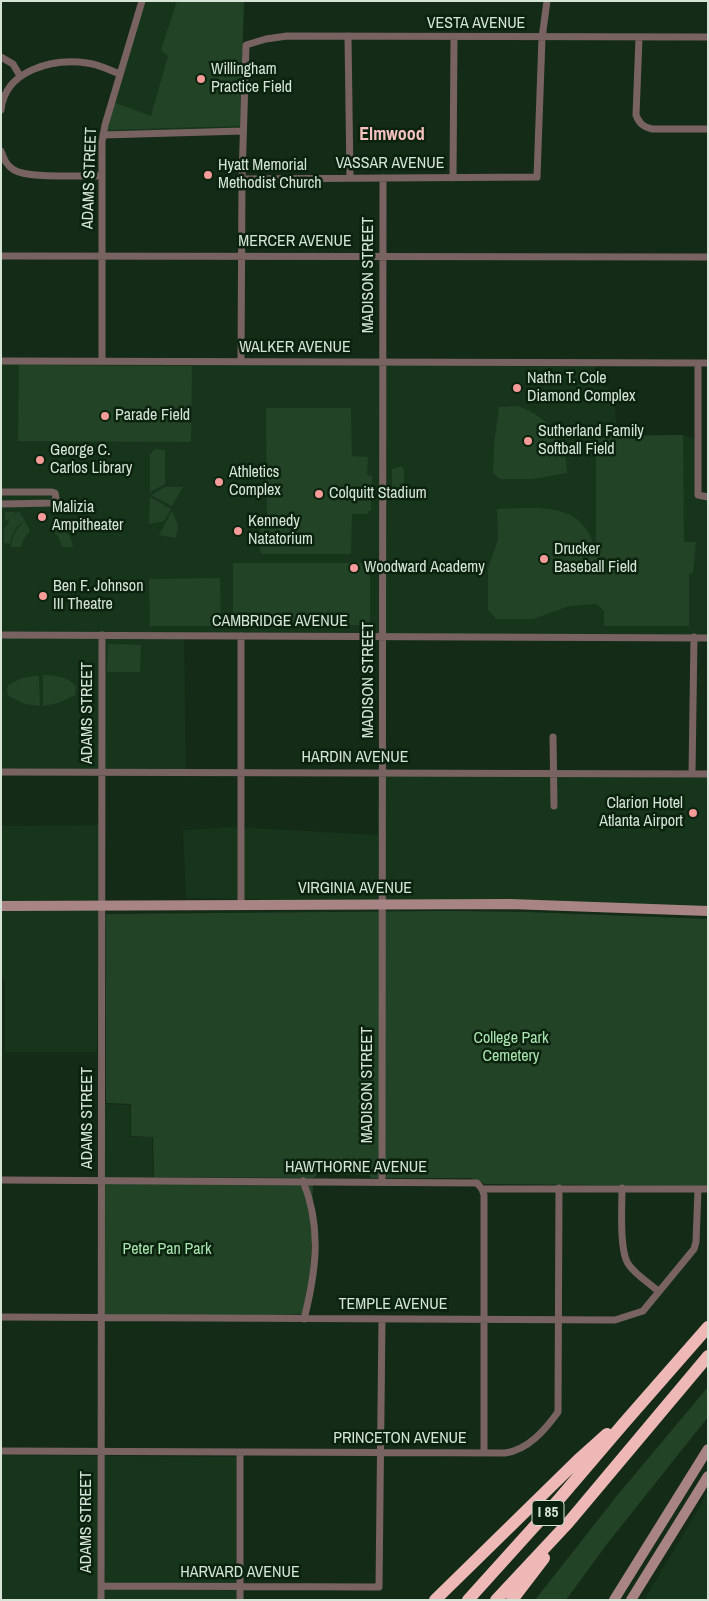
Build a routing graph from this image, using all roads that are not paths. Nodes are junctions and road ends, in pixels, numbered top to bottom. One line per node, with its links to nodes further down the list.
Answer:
1 (142, 1): 9 (street, ADAMS STREET)
2 (547, 1): 6 (street)
3 (348, 36): 5 (street, VESTA AVENUE); 13 (street, VESTA AVENUE); 17 (street)
4 (708, 37): 7 (street, VESTA AVENUE)
5 (454, 38): 6 (street, VESTA AVENUE); 19 (street)
6 (542, 38): 7 (street, VESTA AVENUE); 19 (street, VASSAR AVENUE)
7 (639, 38): 12 (street)
8 (1, 57): 10 (street)
9 (120, 74): 10 (street); 14 (street, ADAMS STREET)
10 (20, 76): 11 (street)
11 (1, 110)
12 (708, 129)
13 (243, 131): 14 (street); 20 (street)
14 (103, 135): 16 (street, ADAMS STREET)
15 (1, 151): 16 (street)
16 (102, 176): 22 (street, ADAMS STREET)
17 (350, 178): 18 (street, VASSAR AVENUE); 20 (street, VASSAR AVENUE)
18 (383, 178): 19 (street, VASSAR AVENUE); 24 (street, MADISON STREET)
19 (453, 178)
20 (242, 179): 23 (street)
21 (1, 256): 22 (street, MERCER AVENUE)
22 (102, 256): 23 (street, MERCER AVENUE); 27 (street, ADAMS STREET)
23 (242, 256): 24 (street, MERCER AVENUE); 28 (street)
24 (383, 256): 25 (street, MERCER AVENUE); 29 (street, MADISON STREET)
25 (708, 257)
26 (1, 361): 27 (street, WALKER AVENUE)
27 (102, 361): 28 (street, WALKER AVENUE)
28 (241, 362): 29 (street, WALKER AVENUE)
29 (383, 362): 30 (street, WALKER AVENUE); 38 (street, MADISON STREET)
30 (698, 363): 31 (street, WALKER AVENUE); 33 (street)
31 (708, 363)
32 (1, 492): 34 (street)
33 (708, 497)
34 (1, 504)
35 (1, 635): 36 (street, CAMBRIDGE AVENUE)
36 (102, 635): 37 (street, CAMBRIDGE AVENUE); 43 (street, ADAMS STREET)
37 (241, 636): 38 (street, CAMBRIDGE AVENUE); 44 (street)
38 (382, 636): 39 (street, CAMBRIDGE AVENUE); 45 (street, MADISON STREET)
39 (694, 638): 40 (street, CAMBRIDGE AVENUE); 47 (street)
40 (708, 638)
41 (554, 737): 46 (street)
42 (1, 772): 43 (street, HARDIN AVENUE)
43 (101, 772): 44 (street, HARDIN AVENUE); 51 (street, ADAMS STREET)
44 (241, 772): 45 (street, HARDIN AVENUE); 52 (street)
45 (382, 772): 46 (street, HARDIN AVENUE); 50 (street, MADISON STREET)
46 (553, 773): 47 (street, HARDIN AVENUE); 49 (street)
47 (692, 774): 48 (street, HARDIN AVENUE)
48 (708, 774)
49 (554, 806)
50 (382, 904): 52 (main road, VIRGINIA AVENUE); 54 (main road, VIRGINIA AVENUE); 58 (street, MADISON STREET)
51 (101, 905): 52 (main road, VIRGINIA AVENUE); 53 (main road, VIRGINIA AVENUE); 56 (street, ADAMS STREET)
52 (241, 905)
53 (1, 906)
54 (708, 911)
55 (1, 1180): 56 (street, HAWTHORNE AVENUE)
56 (102, 1181): 57 (street, HAWTHORNE AVENUE); 66 (street, ADAMS STREET)
57 (303, 1182): 58 (street, HAWTHORNE AVENUE); 67 (street)
58 (382, 1182): 59 (street, HAWTHORNE AVENUE)
59 (482, 1188): 60 (street, HAWTHORNE AVENUE); 69 (street)
60 (559, 1188): 61 (street, HAWTHORNE AVENUE); 70 (street, PRINCETON AVENUE)
61 (622, 1188): 62 (street, HAWTHORNE AVENUE); 64 (street)
62 (698, 1189): 63 (street, HAWTHORNE AVENUE); 64 (street, TEMPLE AVENUE)
63 (708, 1189)
64 (658, 1291): 70 (street, TEMPLE AVENUE)
65 (1, 1317): 66 (street, TEMPLE AVENUE)
66 (102, 1318): 67 (street, TEMPLE AVENUE); 76 (street, ADAMS STREET)
67 (304, 1318): 68 (street, TEMPLE AVENUE)
68 (382, 1319): 69 (street, TEMPLE AVENUE); 78 (street)
69 (484, 1319): 70 (street, TEMPLE AVENUE); 79 (street)
70 (559, 1320): 79 (street, PRINCETON AVENUE)
71 (708, 1327): 73 (highway, I 85)
72 (708, 1356): 81 (highway, I 85)
73 (624, 1423): 86 (highway); 87 (highway, I 85)
74 (708, 1449): 90 (main road)
75 (1, 1451): 76 (street, PRINCETON AVENUE)
76 (101, 1452): 77 (street, PRINCETON AVENUE); 82 (street, ADAMS STREET)
77 (240, 1452): 78 (street, PRINCETON AVENUE); 83 (street)
78 (380, 1453): 79 (street, PRINCETON AVENUE); 83 (street, HARVARD AVENUE)
79 (484, 1453)
80 (708, 1476): 91 (main road)
81 (568, 1523): 88 (highway, I 85); 89 (highway)
82 (101, 1586): 83 (street, HARVARD AVENUE); 84 (street, ADAMS STREET)
83 (240, 1587): 85 (street)
84 (101, 1600)
85 (240, 1600)
86 (435, 1600)
87 (468, 1600)
88 (496, 1600)
89 (512, 1600)
90 (614, 1600)
91 (631, 1600)

